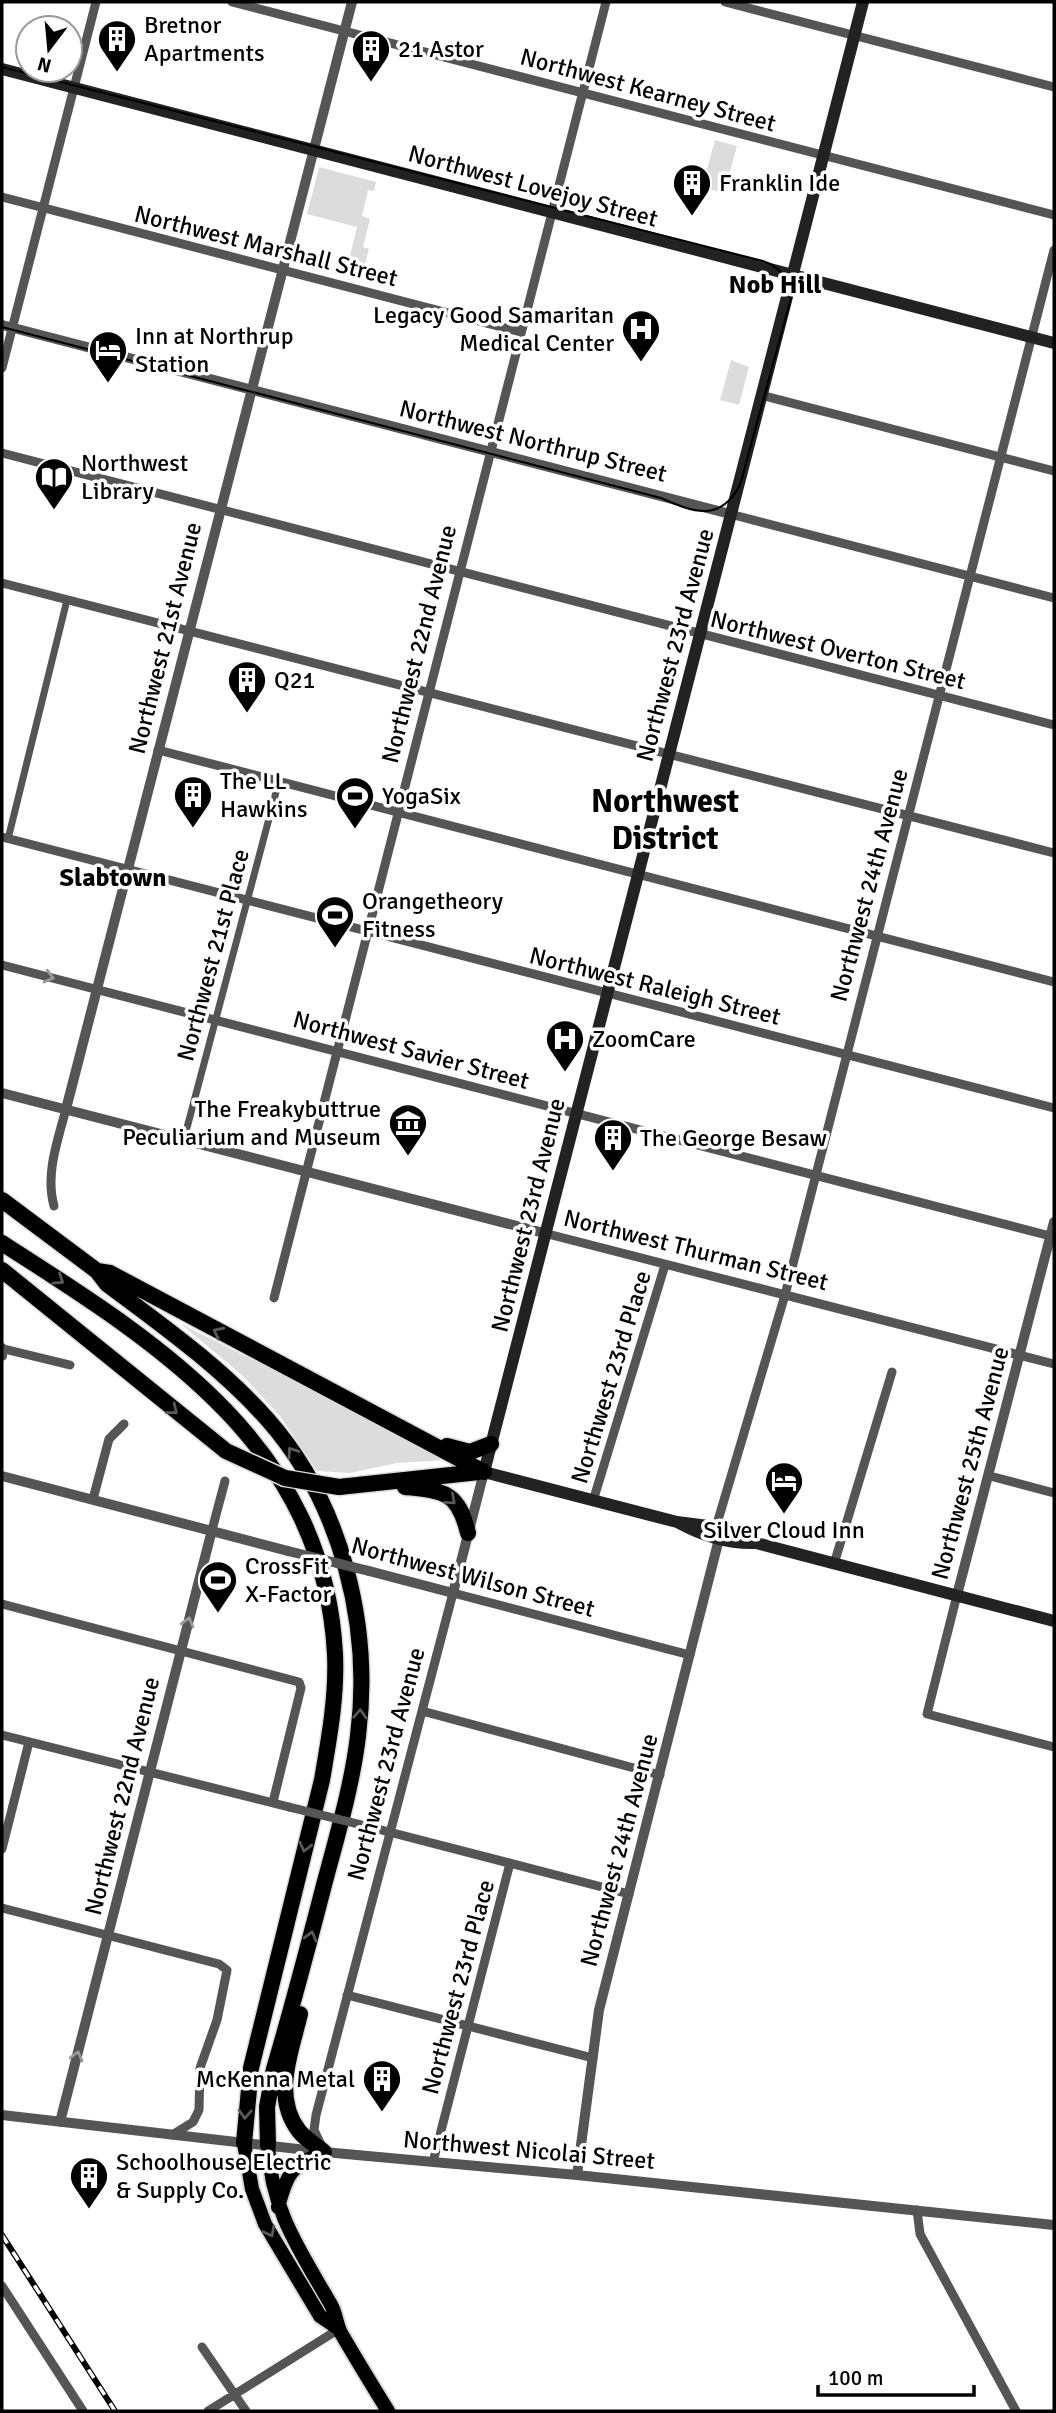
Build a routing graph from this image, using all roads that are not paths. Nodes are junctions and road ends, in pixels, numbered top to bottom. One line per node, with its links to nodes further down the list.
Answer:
1 (96, 2): 11 (street)
2 (232, 2): 7 (street, Northwest Kearney Street)
3 (352, 2): 7 (street, Northwest 21st Avenue)
4 (606, 2): 12 (street, Northwest 22nd Avenue)
5 (725, 2): 8 (street)
6 (863, 2): 8 (main road, Northwest 23rd Avenue)
7 (344, 31): 12 (street, Northwest Kearney Street); 13 (street, Northwest 21st Avenue)
8 (854, 35): 10 (street); 14 (main road, Northwest 23rd Avenue)
9 (2, 69): 11 (main road, Northwest Lovejoy Street)
10 (1054, 87)
11 (74, 88): 13 (main road, Northwest Lovejoy Street); 16 (street)
12 (582, 93): 14 (street, Northwest Kearney Street); 17 (street, Northwest 22nd Avenue)
13 (314, 150): 17 (main road, Northwest Lovejoy Street); 20 (street, Northwest 21st Avenue)
14 (823, 155): 18 (street, Northwest Kearney Street); 21 (main road, Northwest 23rd Avenue)
15 (2, 197): 16 (street, Northwest Marshall Street)
16 (42, 208): 20 (street, Northwest Marshall Street); 22 (street)
17 (552, 212): 21 (main road, Northwest Lovejoy Street); 23 (street, Northwest 22nd Avenue)
18 (1054, 215)
19 (1054, 250): 24 (street, Northwest 24th Avenue)
20 (282, 270): 23 (street, Northwest Marshall Street); 27 (street, Northwest 21st Avenue)
21 (792, 275): 24 (main road, Northwest Lovejoy Street); 28 (main road, Northwest 23rd Avenue)
22 (7, 326): 26 (street); 27 (street, Northwest Northrup Street)
23 (521, 332): 29 (street, Northwest 22nd Avenue)
24 (1032, 337): 25 (main road, Northwest Lovejoy Street); 31 (street, Northwest 24th Avenue)
25 (1054, 343)
26 (2, 368)
27 (251, 390): 29 (street, Northwest Northrup Street); 33 (street, Northwest 21st Avenue)
28 (761, 395): 31 (street); 34 (main road, Northwest 23rd Avenue)
29 (491, 451): 34 (street, Northwest Northrup Street); 35 (street, Northwest 22nd Avenue)
30 (2, 453): 33 (street, Northwest Overton Street)
31 (1002, 457): 32 (street); 36 (street, Northwest 24th Avenue)
32 (1054, 471)
33 (220, 510): 35 (street, Northwest Overton Street); 40 (street, Northwest 21st Avenue)
34 (730, 514): 36 (street, Northwest Northrup Street); 41 (main road, Northwest 23rd Avenue)
35 (460, 573): 41 (street, Northwest Overton Street); 42 (street, Northwest 22nd Avenue)
36 (971, 576): 38 (street, Northwest Northrup Street); 43 (street, Northwest 24th Avenue)
37 (2, 583): 39 (street)
38 (1054, 598)
39 (67, 600): 40 (street); 50 (street)
40 (189, 631): 42 (street); 45 (street, Northwest 21st Avenue)
41 (699, 634): 43 (street, Northwest Overton Street); 46 (main road, Northwest 23rd Avenue)
42 (429, 691): 46 (street); 48 (street, Northwest 22nd Avenue)
43 (939, 695): 44 (street, Northwest Overton Street); 49 (street, Northwest 24th Avenue)
44 (1054, 725)
45 (158, 750): 47 (street); 52 (street, Northwest 21st Avenue)
46 (668, 754): 49 (street); 53 (main road, Northwest 23rd Avenue)
47 (279, 781): 48 (street); 54 (street, Northwest 21st Place)
48 (398, 812): 53 (street); 55 (street, Northwest 22nd Avenue)
49 (909, 817): 51 (street); 56 (street, Northwest 24th Avenue)
50 (5, 838): 52 (street, Northwest Raleigh Street)
51 (1054, 853)
52 (128, 869): 54 (street, Northwest Raleigh Street); 59 (street, Northwest 21st Avenue)
53 (637, 875): 56 (street); 60 (main road, Northwest 23rd Avenue)
54 (249, 900): 55 (street, Northwest Raleigh Street); 61 (street, Northwest 21st Place)
55 (367, 931): 60 (street, Northwest Raleigh Street); 62 (street, Northwest 22nd Avenue)
56 (877, 936): 58 (street); 63 (street, Northwest 24th Avenue)
57 (2, 965): 59 (street, Northwest Savier Street, one-way to 59)
58 (1054, 982)
59 (96, 990): 61 (street, Northwest Savier Street); 66 (street, Northwest 21st Avenue)
60 (606, 994): 63 (street, Northwest Raleigh Street); 67 (main road, Northwest 23rd Avenue)
61 (216, 1020): 62 (street, Northwest Savier Street); 68 (street, Northwest 21st Place)
62 (336, 1050): 67 (street, Northwest Savier Street); 69 (street, Northwest 22nd Avenue)
63 (847, 1055): 65 (street, Northwest Raleigh Street); 70 (street, Northwest 24th Avenue)
64 (2, 1093): 66 (street, Northwest Thurman Street)
65 (1054, 1108)
66 (66, 1109): 68 (street, Northwest Thurman Street); 72 (street, Northwest 21st Avenue)
67 (576, 1113): 70 (street, Northwest Savier Street); 74 (main road, Northwest 23rd Avenue)
68 (184, 1139): 69 (street, Northwest Thurman Street)
69 (305, 1171): 74 (street, Northwest Thurman Street); 81 (street, Northwest 22nd Avenue)
70 (815, 1175): 75 (street, Northwest Savier Street); 80 (street, Northwest 24th Avenue)
71 (2, 1200): 79 (highway)
72 (54, 1206)
73 (1054, 1222): 75 (street, Northwest 25th Avenue)
74 (544, 1233): 77 (street, Northwest Thurman Street); 89 (main road, Northwest 23rd Avenue)
75 (1052, 1236): 83 (street, Northwest 25th Avenue)
76 (2, 1243): 128 (highway, one-way to 128)
77 (665, 1265): 80 (street, Northwest Thurman Street); 97 (street, Northwest 23rd Place)
78 (2, 1270): 94 (highway, one-way to 94, bridge)
79 (97, 1270): 87 (highway, one-way to 79); 121 (highway, one-way to 79)
80 (785, 1295): 83 (street, Northwest Thurman Street); 100 (street, Northwest 24th Avenue)
81 (274, 1298)
82 (2, 1351): 85 (street)
83 (1020, 1355): 84 (street, Northwest Thurman Street); 92 (street, Northwest 25th Avenue)
84 (1054, 1364)
85 (70, 1365)
86 (892, 1372): 101 (street)
87 (349, 1401): 89 (highway); 90 (highway)
88 (124, 1424): 96 (street)
89 (491, 1444): 90 (main road, Northwest 23rd Avenue)
90 (484, 1472): 94 (highway); 97 (main road); 99 (street, Northwest 23rd Avenue)
91 (2, 1476): 96 (street, Northwest Wilson Street)
92 (989, 1476): 95 (street); 103 (street, Northwest 25th Avenue)
93 (225, 1481): 98 (street, Northwest 22nd Avenue)
94 (367, 1484): 99 (highway, one-way to 99)
95 (1054, 1493)
96 (93, 1499): 98 (street, Northwest Wilson Street)
97 (593, 1502): 100 (main road)
98 (212, 1530): 102 (street, Northwest Wilson Street, bridge); 106 (street, Northwest 22nd Avenue, one-way to 98)
99 (468, 1533): 102 (street, Northwest 23rd Avenue)
100 (718, 1533): 101 (main road); 107 (street, Northwest 24th Avenue)
101 (834, 1564): 103 (main road)
102 (453, 1593): 107 (street, Northwest Wilson Street); 108 (street, Northwest 23rd Avenue)
103 (957, 1595): 105 (main road); 111 (street, Northwest 25th Avenue)
104 (2, 1604): 106 (street)
105 (1054, 1620)
106 (181, 1650): 112 (street, Northwest 22nd Avenue); 114 (street)
107 (690, 1655): 113 (street, Northwest 24th Avenue)
108 (422, 1711): 113 (street); 115 (street, Northwest 23rd Avenue)
109 (2, 1735): 110 (street)
110 (29, 1742): 112 (street); 116 (street)
111 (1054, 1748)
112 (149, 1772): 114 (street); 120 (street, Northwest 22nd Avenue)
113 (660, 1774): 118 (street, Northwest 24th Avenue)
114 (273, 1802): 115 (street, bridge)
115 (390, 1832): 117 (street); 122 (street, Northwest 23rd Avenue)
116 (2, 1849)
117 (510, 1864): 118 (street); 123 (street, Northwest 23rd Place)
118 (629, 1894): 124 (street, Northwest 24th Avenue)
119 (2, 1908): 120 (street)
120 (108, 1935): 126 (street, Northwest 22nd Avenue, one-way to 120); 127 (street)
121 (300, 1980): 129 (highway); 130 (highway)
122 (347, 1995): 123 (street); 130 (street, Northwest 23rd Avenue)
123 (468, 2027): 124 (street); 131 (street, Northwest 23rd Place)
124 (593, 2058): 132 (street, Northwest 24th Avenue)
125 (5, 2118): 126 (street, Northwest Nicolai Street)
126 (60, 2122): 127 (street, Northwest Nicolai Street)
127 (172, 2135): 128 (street, Northwest Nicolai Street)
128 (244, 2143): 129 (street, Northwest Nicolai Street); 137 (highway, one-way to 137)
129 (268, 2146): 130 (street, Northwest Nicolai Street); 133 (highway)
130 (324, 2152): 131 (street, Northwest Nicolai Street); 133 (highway)
131 (433, 2162): 132 (street, Northwest Nicolai Street)
132 (577, 2175): 134 (street, Northwest Nicolai Street)
133 (278, 2207): 137 (highway)
134 (917, 2210): 135 (street, Northwest Nicolai Street); 144 (street)
135 (1054, 2225)
136 (2, 2286): 140 (street)
137 (339, 2329): 139 (street); 143 (highway)
138 (202, 2347): 139 (street)
139 (235, 2394): 141 (street); 142 (street)
140 (83, 2411)
141 (208, 2411)
142 (246, 2411)
143 (388, 2411)
144 (1016, 2411)

